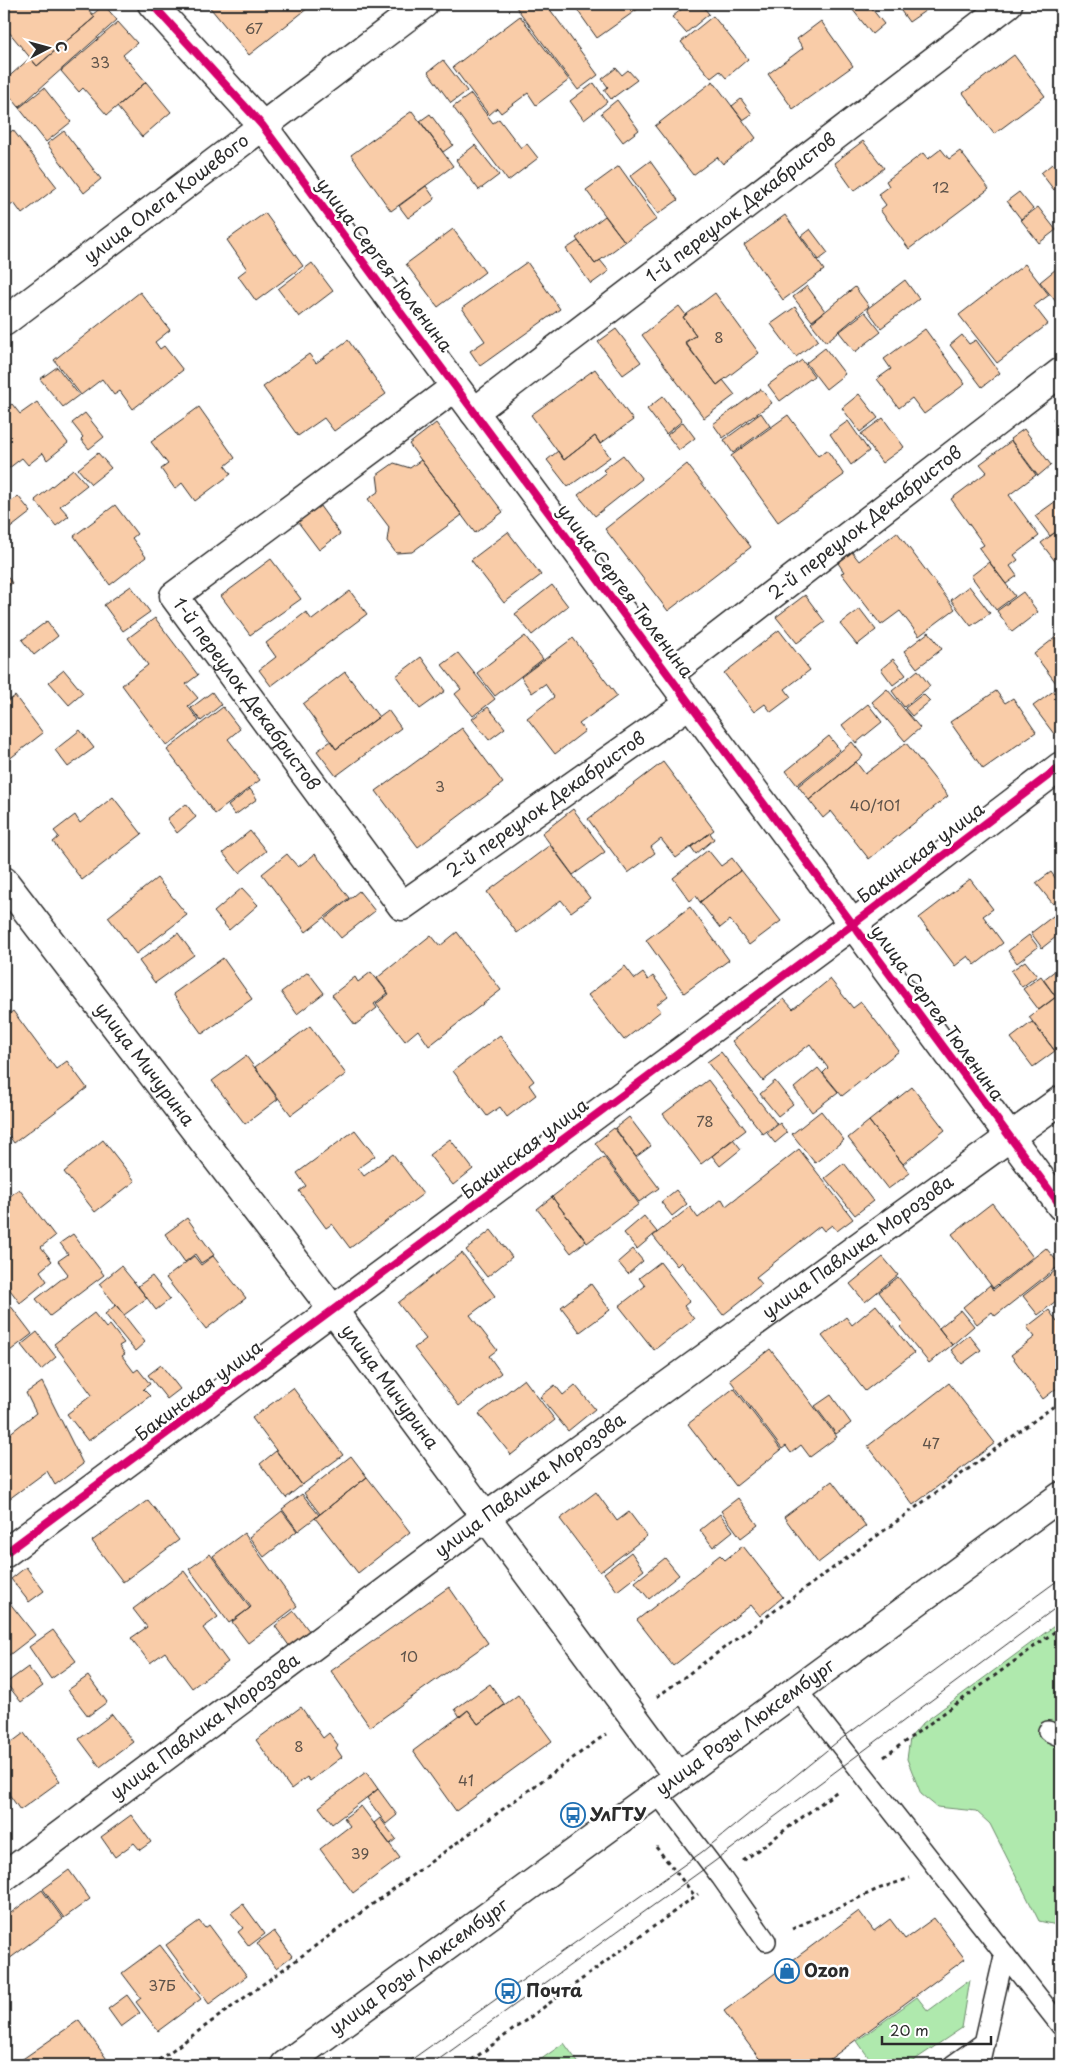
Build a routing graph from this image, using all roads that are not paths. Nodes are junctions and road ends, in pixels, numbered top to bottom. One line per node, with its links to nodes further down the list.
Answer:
1 (152, 4): 4 (street, улица Сергея Тюленина)
2 (424, 4): 4 (street, улица Олега Кошевого)
3 (1008, 4): 8 (street, 1-й переулок Декабристов)
4 (262, 125): 5 (street, улица Олега Кошевого); 7 (street, улица Сергея Тюленина)
5 (4, 322)
6 (1061, 372): 9 (street, 2-й переулок Декабристов)
7 (455, 387): 8 (street, улица Сергея Тюленина); 13 (street, 1-й переулок Декабристов)
8 (474, 412): 9 (street, улица Сергея Тюленина)
9 (668, 675): 10 (street, улица Сергея Тюленина)
10 (690, 704): 13 (street, 2-й переулок Декабристов); 14 (street, улица Сергея Тюленина)
11 (1061, 766): 14 (street, Бакинская улица)
12 (4, 881): 18 (street, улица Мичурина)
13 (402, 906)
14 (853, 924): 16 (street, улица Сергея Тюленина); 18 (street, Бакинская улица)
15 (1061, 1100): 16 (street, улица Павлика Морозова)
16 (1010, 1138): 17 (street, улица Сергея Тюленина); 20 (street, улица Павлика Морозова)
17 (1061, 1206)
18 (333, 1310): 20 (street, улица Мичурина); 21 (street, Бакинская улица)
19 (1061, 1496): 22 (street, улица Розы Люксембург)
20 (487, 1516): 23 (street, улица Мичурина); 24 (street, улица Павлика Морозова)
21 (4, 1554)
22 (797, 1690): 23 (street, улица Розы Люксембург); 26 (lane)
23 (667, 1785): 25 (lane); 29 (street, улица Розы Люксембург)
24 (4, 1878)
25 (766, 1941)
26 (1004, 1956): 27 (lane); 28 (lane)
27 (1061, 2026)
28 (985, 2042): 30 (lane); 31 (lane)
29 (285, 2065)
30 (953, 2065)
31 (979, 2065)

